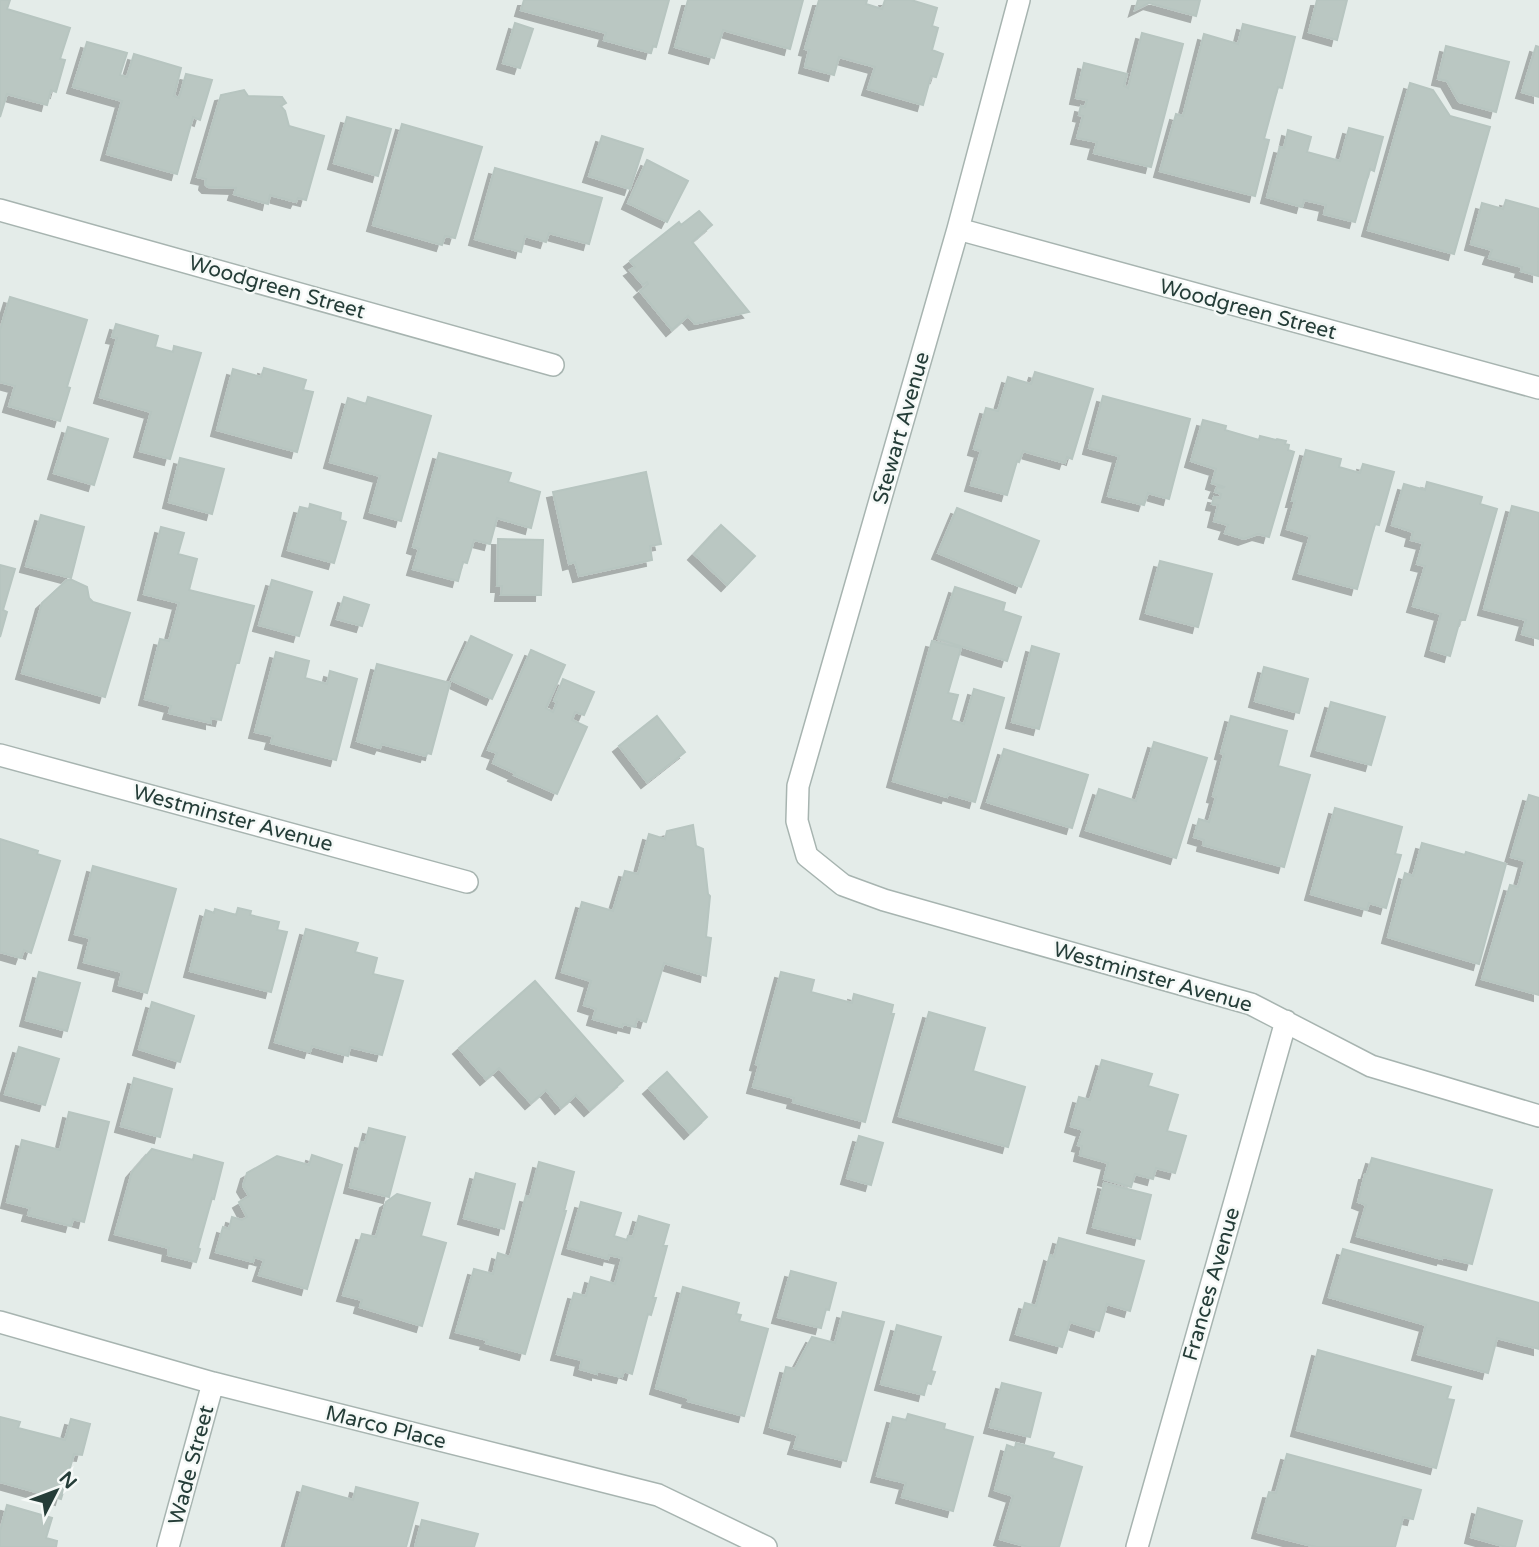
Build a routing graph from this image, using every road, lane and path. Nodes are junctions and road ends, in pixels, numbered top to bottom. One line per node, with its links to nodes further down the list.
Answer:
1 (1019, 0): 3 (street, Stewart Avenue)
2 (0, 210): 4 (street, Woodgreen Street)
3 (958, 229): 5 (street, Woodgreen Street); 7 (street, Stewart Avenue)
4 (554, 365)
5 (1539, 388)
6 (0, 755): 8 (street, Westminster Avenue)
7 (807, 856): 9 (street, Westminster Avenue)
8 (467, 882)
9 (1286, 1021): 10 (street, Westminster Avenue); 15 (street, Frances Avenue)
10 (1539, 1116)
11 (0, 1322): 12 (street, Marco Place)
12 (214, 1383): 13 (street, Wade Street); 14 (street, Marco Place)
13 (168, 1547)
14 (766, 1547)
15 (1137, 1547)

